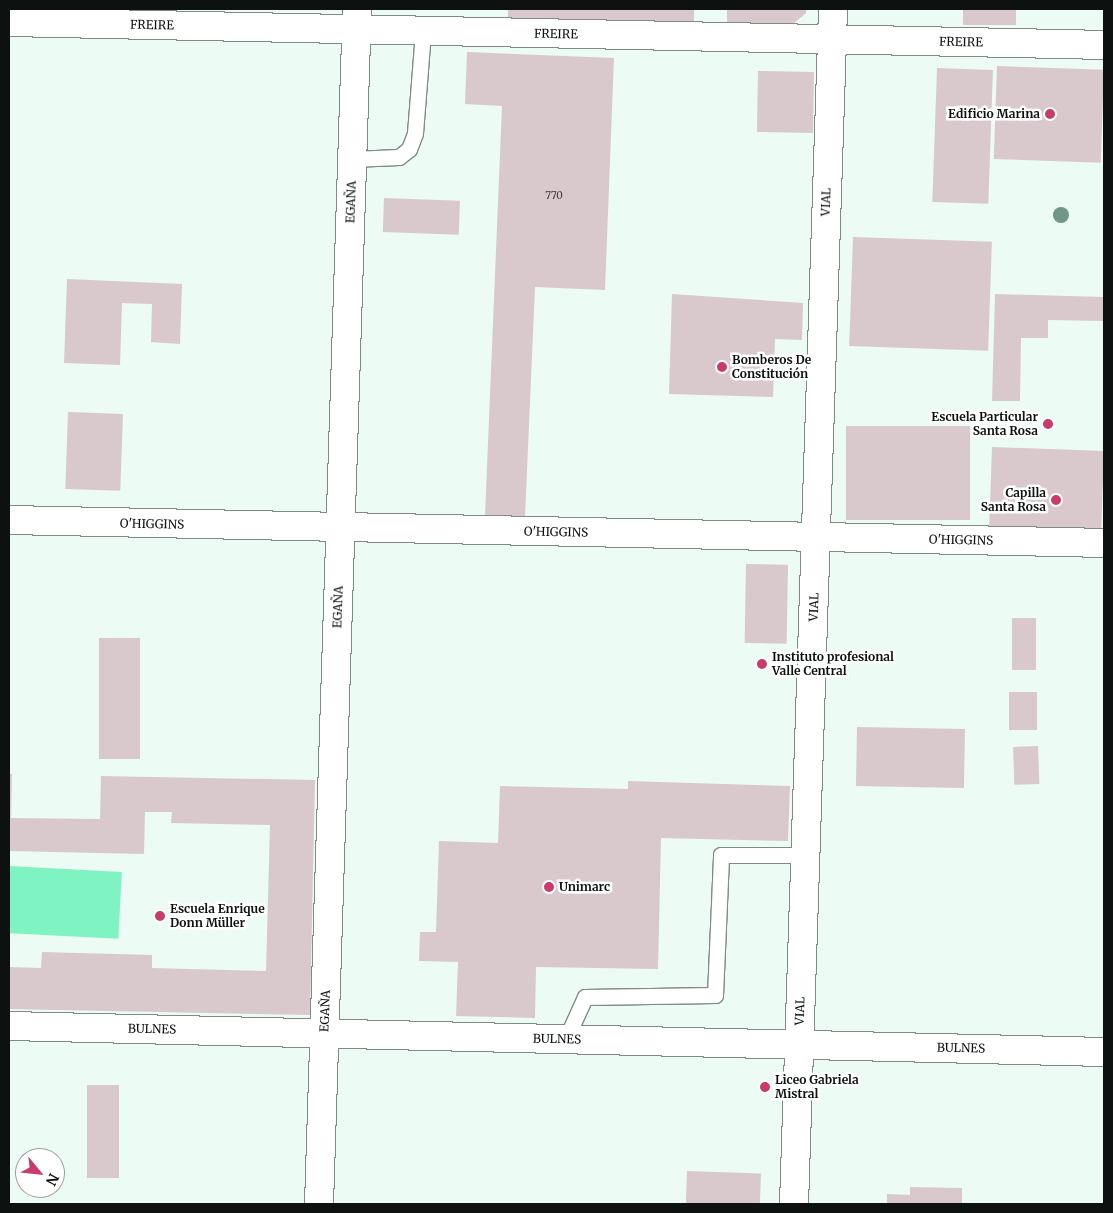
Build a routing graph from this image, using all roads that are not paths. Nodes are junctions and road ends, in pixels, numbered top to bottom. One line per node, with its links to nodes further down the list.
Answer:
1 (833, 9): 5 (street, VIAL)
2 (356, 19): 3 (street, FREIRE); 4 (street, FREIRE); 7 (street, EGAÑA)
3 (9, 22)
4 (423, 31): 5 (street, FREIRE); 7 (lane)
5 (832, 39): 6 (street, FREIRE); 10 (street, VIAL)
6 (1104, 45)
7 (352, 159): 9 (street, EGAÑA)
8 (9, 520): 9 (street, O'HIGGINS)
9 (341, 527): 10 (street, O'HIGGINS); 14 (street, EGAÑA)
10 (816, 537): 11 (street, O'HIGGINS); 12 (street, VIAL)
11 (1104, 543)
12 (805, 855): 15 (lane); 16 (street, VIAL)
13 (9, 1026): 14 (street, BULNES)
14 (324, 1033): 15 (street, BULNES); 18 (street, EGAÑA)
15 (566, 1039): 16 (street, BULNES)
16 (799, 1045): 17 (street, BULNES); 19 (street, VIAL)
17 (1104, 1052)
18 (319, 1204)
19 (794, 1204)

